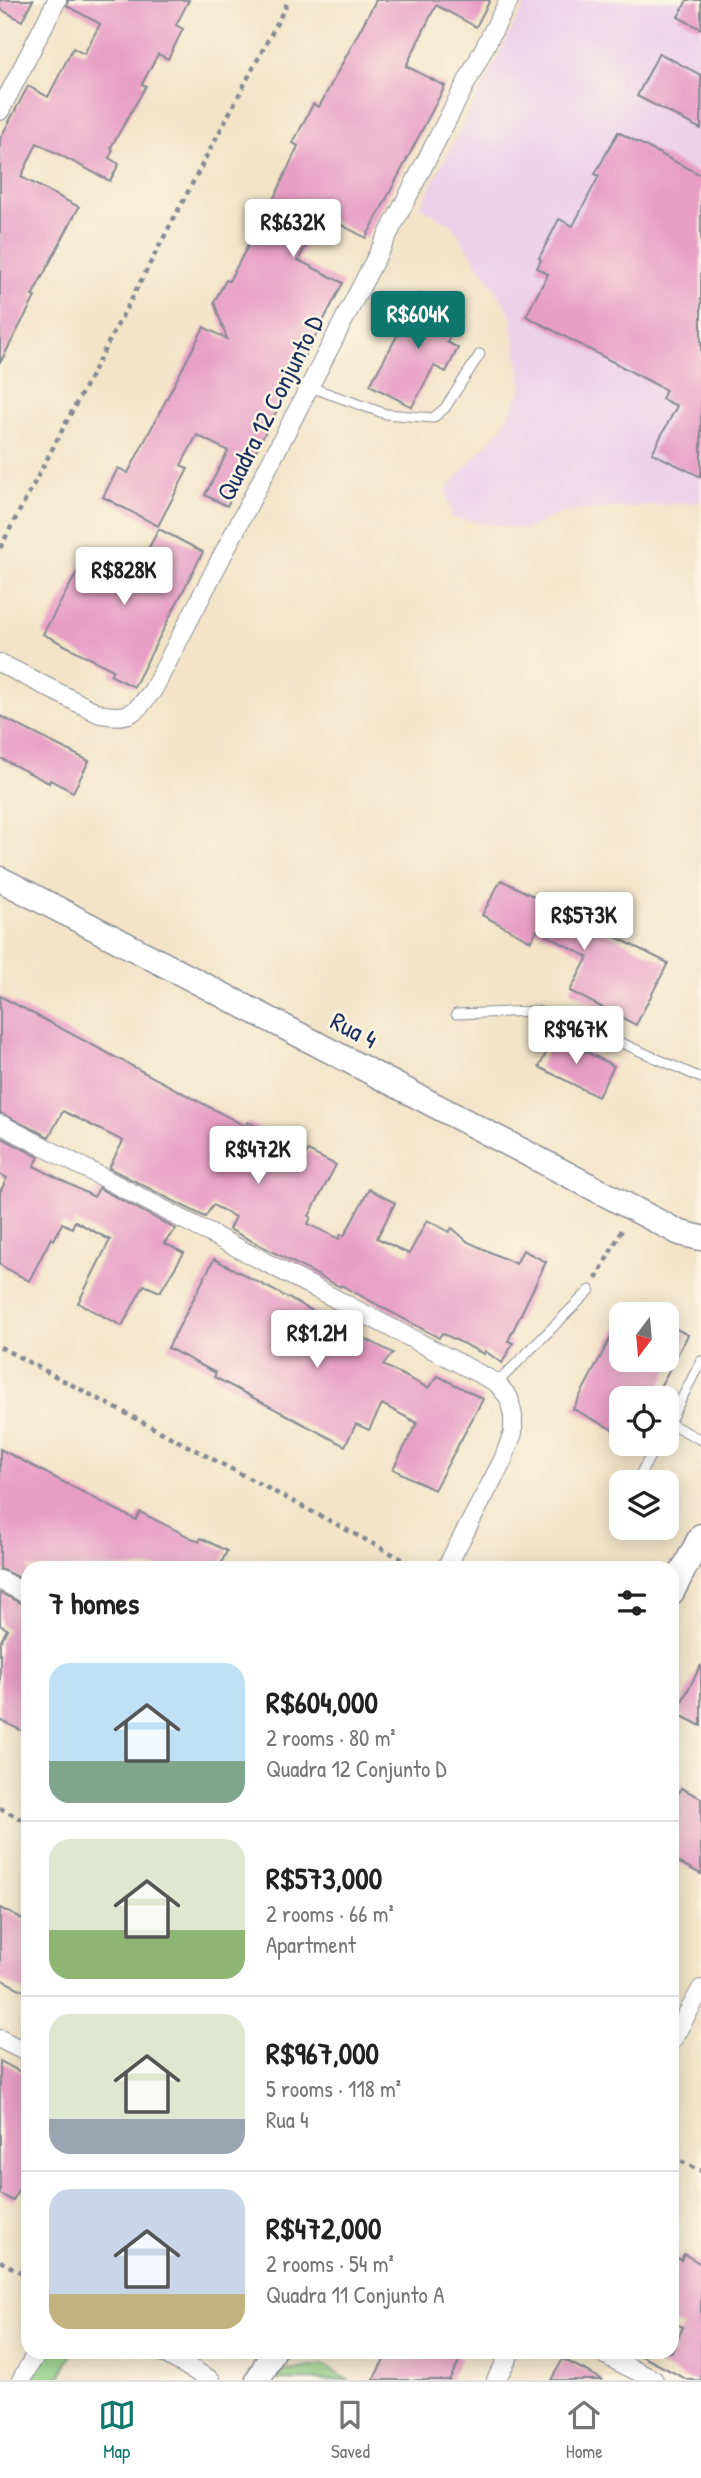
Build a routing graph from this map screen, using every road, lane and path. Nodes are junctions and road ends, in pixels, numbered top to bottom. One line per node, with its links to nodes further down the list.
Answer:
1 (57, 0): 4 (street)
2 (289, 0): 7 (path)
3 (509, 0): 6 (street, Quadra 12 Conjunto D)
4 (0, 111)
5 (480, 354): 6 (lane)
6 (310, 387): 8 (street, Quadra 12 Conjunto D)
7 (0, 548)
8 (0, 663)
9 (0, 879): 13 (street, Rua 4)
10 (456, 1014): 11 (lane)
11 (701, 1078)
12 (0, 1124): 19 (street)
13 (634, 1209): 14 (street, Rua 4); 16 (path)
14 (691, 1236): 15 (street, Rua 4)
15 (701, 1253)
16 (590, 1290): 19 (lane)
17 (0, 1347): 24 (path)
18 (701, 1361): 20 (lane)
19 (497, 1383): 25 (street)
20 (679, 1404)
21 (679, 1430): 22 (lane)
22 (701, 1440)
23 (701, 1536): 26 (street)
24 (406, 1561)
25 (450, 1561)
26 (679, 1578)
27 (0, 1580): 28 (street)
28 (21, 1591)
29 (0, 1808): 30 (path)
30 (21, 1819)
31 (701, 1989): 32 (street)
32 (679, 2029)
33 (0, 2039): 34 (street)
34 (21, 2050)
35 (679, 2160): 36 (path)
36 (701, 2171)
37 (0, 2261): 38 (path)
38 (21, 2272)
39 (33, 2359): 44 (street)
40 (174, 2359): 45 (street)
41 (269, 2359): 46 (street)
42 (507, 2359): 47 (street)
43 (613, 2359): 48 (street)
44 (21, 2380)
45 (211, 2380)
46 (258, 2380)
47 (496, 2380)
48 (654, 2380)

